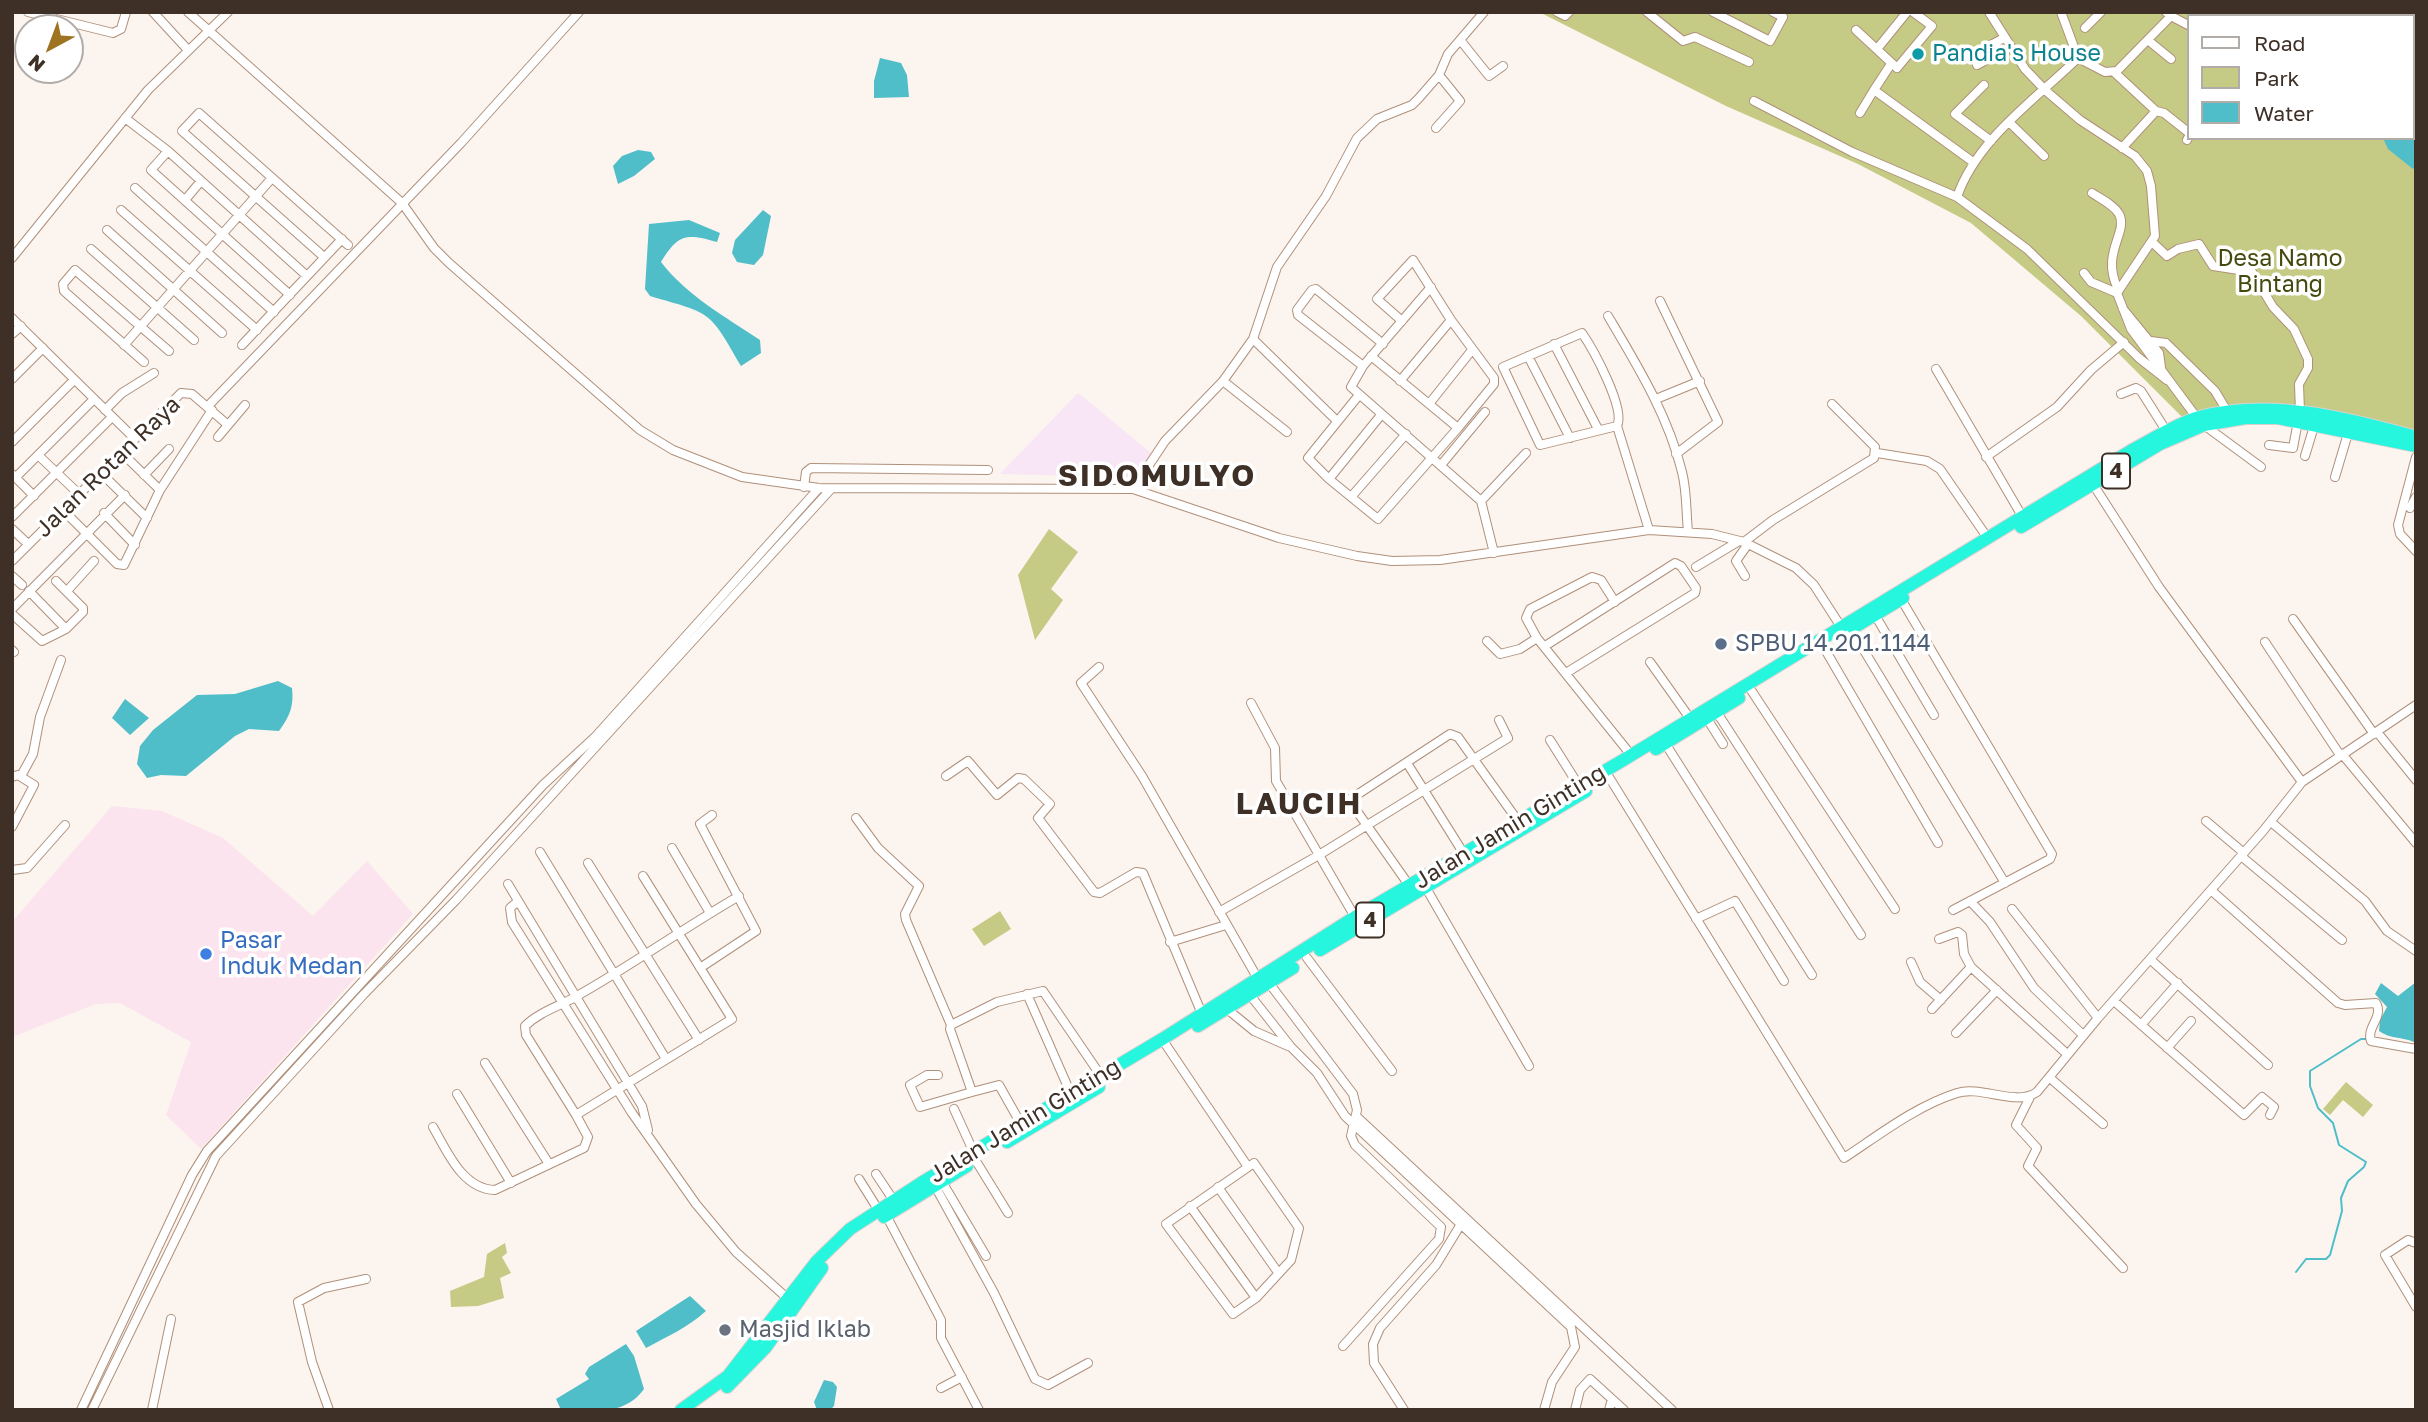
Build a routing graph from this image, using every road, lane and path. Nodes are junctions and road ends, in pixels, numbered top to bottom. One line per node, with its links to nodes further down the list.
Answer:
1 (28, 12): 2 (street)
2 (126, 12)
3 (153, 12): 26 (street)
4 (188, 12): 21 (street)
5 (228, 12): 21 (street)
6 (579, 12): 58 (street)
7 (1485, 12): 24 (street)
8 (1557, 12): 9 (street)
9 (1569, 12)
10 (1647, 12): 30 (street)
11 (1713, 12): 12 (street)
12 (1773, 12)
13 (1907, 12): 27 (street)
14 (1913, 12): 31 (street)
15 (1989, 12): 23 (street)
16 (2061, 12): 28 (street)
17 (2101, 12): 20 (street)
18 (2169, 14): 19 (street); 25 (street)
19 (2186, 24)
20 (2085, 28)
21 (207, 30): 26 (street); 58 (street)
22 (1856, 30): 27 (street)
23 (2004, 38): 32 (street); 38 (street)
24 (1461, 41): 33 (street); 35 (street)
25 (2149, 41): 29 (street); 34 (street)
26 (188, 50): 42 (street)
27 (1877, 50): 31 (street)
28 (2078, 58): 34 (street); 38 (street)
29 (2171, 59)
30 (1749, 62)
31 (1891, 64): 37 (street)
32 (1977, 65)
33 (1503, 66)
34 (2114, 72): 40 (street)
35 (1439, 75): 44 (street); 88 (street)
36 (1984, 85): 46 (street)
37 (1874, 90): 41 (street); 50 (street)
38 (2045, 90): 43 (street); 47 (street)
39 (1754, 101): 56 (street)
40 (2156, 111): 45 (street); 47 (street)
41 (1860, 113)
42 (125, 118): 48 (street); 67 (street)
43 (2010, 123): 46 (street); 49 (street)
44 (1436, 128)
45 (2186, 134)
46 (1991, 141): 50 (street)
47 (2122, 148): 63 (street)
48 (168, 151): 52 (street); 57 (street)
49 (2044, 156)
50 (1973, 162): 56 (street)
51 (272, 178): 55 (street); 55 (street); 66 (street)
52 (201, 181): 57 (street); 60 (street)
53 (135, 188): 65 (street)
54 (2092, 193): 73 (street)
55 (256, 196): 60 (street); 66 (street)
56 (1957, 197): 91 (street)
57 (185, 200): 62 (street)
58 (402, 203): 119 (street); 164 (street)
59 (121, 210): 68 (street)
60 (240, 215): 62 (street); 70 (street)
61 (107, 230): 72 (street)
62 (223, 234): 65 (street); 74 (street)
63 (2152, 242): 73 (street); 125 (street)
64 (91, 249): 77 (street)
65 (207, 253): 68 (street); 78 (street)
66 (324, 257): 70 (street)
67 (12, 258)
68 (191, 271): 72 (street); 85 (street)
69 (2084, 273): 73 (street)
70 (307, 276): 74 (street)
71 (1431, 287): 81 (street); 82 (street); 82 (street)
72 (174, 290): 77 (street); 86 (street)
73 (2118, 291): 76 (street)
74 (290, 295): 78 (street)
75 (1660, 300): 110 (street)
76 (2121, 307): 90 (street); 103 (street)
77 (157, 308): 84 (street); 89 (street)
78 (274, 312): 85 (street)
79 (1608, 316): 115 (street)
80 (12, 318): 83 (street)
81 (1451, 320): 97 (street); 108 (street)
82 (1402, 321): 92 (street)
83 (21, 326): 87 (street); 96 (street)
84 (141, 326): 94 (street); 94 (street); 98 (street)
85 (257, 330): 95 (street)
86 (222, 333)
87 (12, 334)
88 (1253, 339): 109 (street); 126 (street)
89 (194, 340)
90 (2151, 341): 103 (street); 121 (street)
91 (2124, 342): 111 (street); 151 (street)
92 (1383, 344): 99 (street); 102 (street)
93 (1554, 344): 100 (street); 130 (street); 132 (street)
94 (124, 345): 101 (street)
95 (242, 345)
96 (43, 348): 106 (street); 107 (street)
97 (1472, 350): 116 (street); 131 (street)
98 (169, 351)
99 (1371, 356): 102 (street); 108 (street)
100 (1528, 356): 139 (street); 139 (street)
101 (144, 362)
102 (1363, 366): 113 (street)
103 (2161, 368): 111 (street)
104 (1936, 369): 151 (street)
105 (154, 373): 120 (street)
106 (12, 379)
107 (74, 380): 114 (street); 141 (street)
108 (1400, 380): 116 (street)
109 (1223, 381): 134 (street); 167 (street)
110 (1700, 381): 115 (street); 148 (street)
111 (2170, 382): 127 (street)
112 (2121, 394): 135 (street)
113 (1359, 395): 123 (street); 126 (street)
114 (94, 399): 120 (street); 149 (street)
115 (1656, 399): 148 (street)
116 (1429, 404): 131 (street)
117 (1832, 404): 147 (street)
118 (245, 405): 129 (street)
119 (210, 408): 129 (street); 140 (street, Jalan Rotan Raya); 168 (street)
120 (105, 410): 124 (street)
121 (2227, 411): 125 (highway, Jalan Jamin Ginting / 4); 127 (highway, Jalan Jamin Ginting / 4)
122 (1485, 412): 154 (street)
123 (1381, 415): 136 (street); 162 (street)
124 (112, 417): 140 (street); 157 (street)
125 (2299, 417): 127 (highway, Jalan Jamin Ginting / 4); 128 (highway, Jalan Jamin Ginting / 4); 138 (highway, Jalan Jamin Ginting / 4); 142 (street)
126 (1337, 421): 162 (street)
127 (2200, 421): 135 (highway, Jalan Jamin Ginting / 4); 155 (street); 163 (highway, Jalan Jamin Ginting / 4)
128 (2315, 423): 133 (highway, Jalan Jamin Ginting / 4); 150 (street)
129 (228, 425): 137 (street)
130 (1617, 426): 132 (street); 182 (street)
131 (1458, 428): 153 (street)
132 (1598, 429): 139 (street)
133 (2348, 430): 143 (highway, Jalan Jamin Ginting / 4); 161 (street)
134 (1287, 432)
135 (2167, 432): 163 (highway, Jalan Jamin Ginting / 4)
136 (1406, 434): 153 (street); 173 (street)
137 (218, 437)
138 (2416, 437)
139 (1570, 438)
140 (135, 439): 145 (street, Jalan Rotan Raya)
141 (12, 442)
142 (2269, 445)
143 (2416, 446)
144 (169, 449): 159 (street)
145 (121, 452): 158 (street, Jalan Rotan Raya); 159 (street)
146 (1526, 453): 174 (street)
147 (1877, 453): 185 (street); 186 (street)
148 (1676, 454): 183 (street)
149 (38, 455): 157 (street); 160 (street)
150 (2305, 456)
151 (1986, 457): 178 (street)
152 (2416, 457): 189 (street)
153 (1434, 458): 154 (street); 173 (street)
154 (1441, 465): 174 (street)
155 (2261, 467)
156 (988, 470): 164 (street)
157 (57, 473): 169 (street); 171 (street)
158 (101, 473): 169 (street, Jalan Rotan Raya); 170 (street)
159 (144, 475): 168 (street)
160 (14, 476): 171 (street)
161 (2335, 477)
162 (1329, 479): 173 (street)
163 (2091, 481): 178 (highway, Jalan Jamin Ginting / 4); 200 (highway, Jalan Jamin Ginting / 4); 238 (street)
164 (804, 487): 165 (street)
165 (819, 488): 166 (street); 211 (street)
166 (831, 489): 167 (street); 214 (street)
167 (1133, 489): 190 (street)
168 (160, 490): 180 (street)
169 (79, 494): 176 (street, Jalan Rotan Raya)
170 (125, 495): 177 (street); 180 (street)
171 (34, 496): 179 (street)
172 (2416, 497): 175 (street)
173 (1351, 498)
174 (1481, 501): 190 (street)
175 (2410, 508)
176 (63, 510): 184 (street); 187 (street, Jalan Rotan Raya)
177 (104, 513): 184 (street); 188 (street)
178 (2022, 516): 185 (highway, Jalan Jamin Ginting / 4)
179 (12, 517)
180 (147, 518): 188 (street)
181 (12, 529): 187 (street)
182 (1649, 530): 183 (street); 190 (street)
183 (1688, 531): 186 (street)
184 (87, 533): 188 (street); 198 (street)
185 (1987, 537): 206 (highway, Jalan Jamin Ginting / 4)
186 (1744, 542): 193 (street); 195 (street); 206 (street)
187 (28, 544): 191 (street, Jalan Rotan Raya)
188 (135, 545)
189 (2416, 551)
190 (1494, 553)
191 (12, 561)
192 (94, 561): 199 (street)
193 (1696, 567)
194 (12, 576): 197 (street)
195 (1745, 576)
196 (56, 581): 199 (street)
197 (22, 585)
198 (29, 591): 202 (street); 207 (street)
199 (67, 591): 207 (street)
200 (1901, 599): 204 (highway, Jalan Jamin Ginting / 4); 261 (street)
201 (1615, 601): 208 (street); 212 (street); 218 (street)
202 (12, 609)
203 (12, 614): 207 (street)
204 (1875, 615): 206 (highway, Jalan Jamin Ginting / 4); 223 (street)
205 (2293, 620): 226 (street)
206 (1846, 627): 213 (highway, Jalan Jamin Ginting / 4); 224 (highway, Jalan Jamin Ginting / 4); 261 (street)
207 (66, 629)
208 (1537, 638): 209 (street); 212 (street)
209 (1487, 640)
210 (2265, 642): 230 (street)
211 (678, 644): 214 (street); 239 (street)
212 (1545, 646): 218 (street)
213 (1823, 646): 219 (highway, Jalan Jamin Ginting / 4); 251 (street)
214 (686, 651): 242 (street)
215 (61, 660): 235 (street)
216 (1650, 662): 224 (street)
217 (1100, 667): 271 (street)
218 (1566, 673): 231 (street)
219 (1751, 690): 222 (highway, Jalan Jamin Ginting / 4); 268 (street)
220 (1251, 703): 256 (street)
221 (2416, 705): 226 (street)
222 (1711, 714): 228 (highway, Jalan Jamin Ginting / 4); 229 (street); 277 (street)
223 (1934, 715)
224 (1689, 717): 231 (highway, Jalan Jamin Ginting / 4)
225 (1499, 720): 232 (street)
226 (2375, 733): 230 (street); 237 (street)
227 (1550, 740): 240 (street)
228 (1665, 743): 236 (highway, Jalan Jamin Ginting / 4); 289 (street)
229 (1723, 744)
230 (2341, 754): 238 (street); 252 (street)
231 (1631, 755): 240 (highway, Jalan Jamin Ginting / 4)
232 (1474, 759): 233 (street); 241 (street); 245 (street)
233 (1407, 763): 241 (street); 250 (street)
234 (946, 776): 280 (street)
235 (16, 777): 249 (street)
236 (1609, 777): 263 (highway, Jalan Jamin Ginting / 4); 274 (street)
237 (2416, 780)
238 (2302, 782): 247 (street)
239 (543, 785): 242 (street); 358 (street)
240 (1579, 786): 245 (highway, Jalan Jamin Ginting / 4)
241 (1424, 793): 250 (street); 255 (street)
242 (552, 794): 359 (street)
243 (712, 816): 265 (street)
244 (856, 818): 305 (street)
245 (1518, 821): 255 (highway, Jalan Jamin Ginting / 4)
246 (2206, 821): 257 (street)
247 (2271, 822): 257 (street); 281 (street)
248 (65, 825): 259 (street)
249 (12, 827)
250 (1367, 828): 256 (street); 263 (street)
251 (1938, 843)
252 (2416, 843)
253 (672, 848): 272 (street)
254 (540, 852): 288 (street)
255 (1464, 854): 263 (highway, Jalan Jamin Ginting / 4)
256 (1319, 855): 271 (street); 273 (street)
257 (2242, 855): 264 (street); 279 (street)
258 (588, 863): 282 (street)
259 (12, 870)
260 (643, 876): 276 (street)
261 (2005, 883): 266 (street)
262 (508, 884): 267 (street)
263 (1417, 890): 273 (highway, Jalan Jamin Ginting / 4); 283 (highway, Jalan Jamin Ginting / 4); 318 (street)
264 (2211, 891): 284 (street); 313 (street)
265 (739, 896): 272 (street); 287 (street)
266 (1969, 901): 269 (street); 308 (street)
267 (517, 902): 296 (street); 299 (street)
268 (1895, 909)
269 (1953, 909)
270 (2012, 909): 303 (street)
271 (1219, 912): 275 (street)
272 (709, 913): 276 (street)
273 (1355, 917): 290 (highway, Jalan Jamin Ginting / 4)
274 (1696, 919): 291 (street); 328 (street)
275 (1226, 925): 280 (street); 290 (street)
276 (678, 934): 282 (street); 287 (street)
277 (1861, 935)
278 (1939, 939): 286 (street)
279 (2342, 940)
280 (1171, 942): 302 (street)
281 (2416, 951)
282 (647, 954): 288 (street); 309 (street)
283 (1307, 958): 290 (highway, Jalan Jamin Ginting / 4); 319 (street)
284 (2151, 961): 292 (street); 298 (street)
285 (1911, 962): 297 (street)
286 (1971, 967): 293 (street); 297 (street)
287 (700, 968): 309 (street)
288 (614, 973): 296 (street); 315 (street)
289 (1812, 975)
290 (1264, 981): 295 (highway, Jalan Jamin Ginting / 4); 302 (highway, Jalan Jamin Ginting / 4); 332 (street)
291 (1784, 981)
292 (2178, 984): 306 (street); 317 (street)
293 (1997, 990): 307 (street); 314 (street)
294 (1027, 995): 305 (street); 321 (street); 327 (street)
295 (1250, 995): 300 (highway, Jalan Jamin Ginting / 4); 311 (street)
296 (575, 997): 299 (street); 323 (street)
297 (1941, 1000): 301 (street)
298 (2114, 1001): 303 (street); 306 (street)
299 (563, 1003): 324 (street); 330 (street)
300 (1227, 1009): 310 (highway, Jalan Jamin Ginting / 4); 311 (street)
301 (1932, 1009)
302 (1202, 1014): 321 (highway, Jalan Jamin Ginting / 4)
303 (2098, 1018): 308 (street)
304 (2191, 1021): 312 (street)
305 (951, 1025): 325 (street)
306 (2141, 1025): 312 (street)
307 (1956, 1033)
308 (2083, 1035): 314 (street)
309 (699, 1040): 315 (street)
310 (1166, 1045): 337 (highway, Jalan Jamin Ginting / 4); 339 (street)
311 (1291, 1048): 332 (street)
312 (2167, 1048): 331 (street)
313 (2416, 1049)
314 (2067, 1054): 322 (street)
315 (666, 1059): 323 (street)
316 (485, 1063): 338 (street)
317 (2268, 1065)
318 (1529, 1066)
319 (1392, 1070)
320 (938, 1075): 325 (street)
321 (1101, 1076): 327 (highway, Jalan Jamin Ginting / 4)
322 (2050, 1078): 328 (street); 334 (street)
323 (627, 1082): 324 (street); 336 (street)
324 (618, 1087): 330 (street); 336 (street)
325 (972, 1092): 333 (street)
326 (457, 1094): 343 (street)
327 (1071, 1094): 333 (highway, Jalan Jamin Ginting / 4)
328 (2030, 1097): 352 (street)
329 (954, 1109): 337 (street)
330 (576, 1115): 338 (street)
331 (2270, 1115)
332 (1356, 1121): 349 (street); 361 (street); 378 (street)
333 (1021, 1124): 337 (highway, Jalan Jamin Ginting / 4)
334 (2103, 1124)
335 (433, 1127): 343 (street)
336 (648, 1133): 356 (street)
337 (975, 1157): 342 (highway, Jalan Jamin Ginting / 4); 348 (street)
338 (549, 1164): 343 (street)
339 (1248, 1167): 344 (street); 353 (street)
340 (876, 1174): 345 (street)
341 (859, 1179): 347 (street)
342 (938, 1181): 345 (highway, Jalan Jamin Ginting / 4); 347 (highway, Jalan Jamin Ginting / 4); 351 (street); 362 (street)
343 (511, 1183)
344 (1218, 1188): 346 (street); 353 (street)
345 (894, 1201): 347 (highway, Jalan Jamin Ginting / 4)
346 (1190, 1206): 355 (street); 355 (street)
347 (882, 1213): 356 (highway, Jalan Jamin Ginting / 4); 363 (street); 371 (highway, Jalan Jamin Ginting / 4)
348 (1008, 1213)
349 (1461, 1224): 373 (street); 374 (street)
350 (2416, 1243): 357 (street)
351 (986, 1256)
352 (2123, 1268)
353 (1277, 1271): 355 (street)
354 (366, 1279): 369 (street)
355 (1256, 1298)
356 (785, 1301): 370 (highway, Jalan Jamin Ginting / 4)
357 (2416, 1307)
358 (128, 1313): 359 (street); 366 (street)
359 (137, 1317): 367 (street)
360 (171, 1319): 368 (street)
361 (1343, 1346)
362 (1088, 1363)
363 (961, 1377): 364 (street); 372 (street)
364 (941, 1388)
365 (1612, 1399): 375 (street); 376 (street); 377 (street)
366 (81, 1410)
367 (92, 1410)
368 (152, 1410)
369 (329, 1410)
370 (681, 1410)
371 (695, 1410)
372 (979, 1410)
373 (1404, 1410)
374 (1544, 1410)
375 (1575, 1410)
376 (1609, 1410)
377 (1624, 1410)
378 (1672, 1410)

